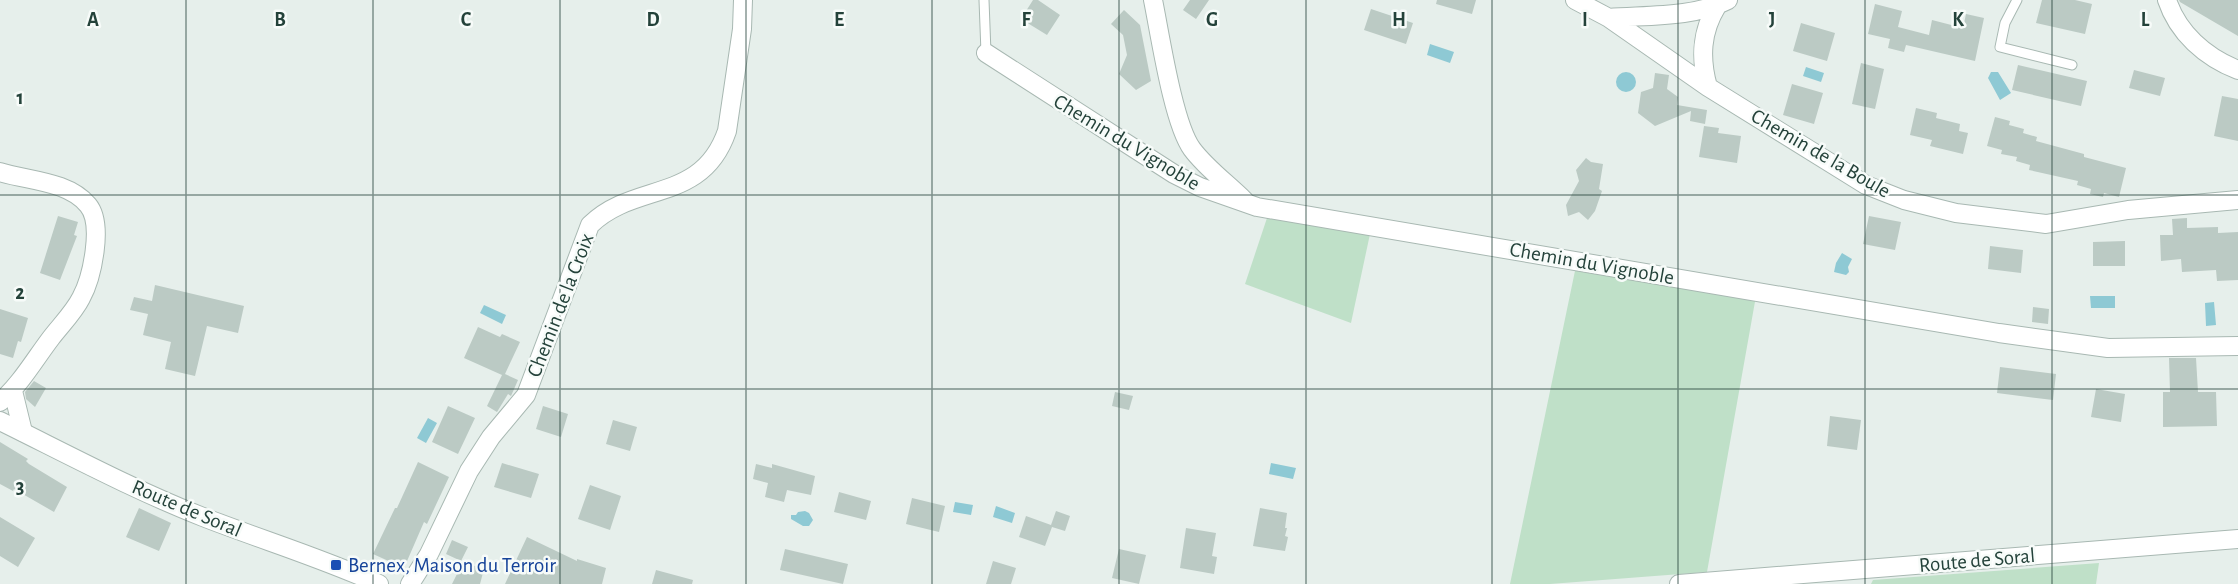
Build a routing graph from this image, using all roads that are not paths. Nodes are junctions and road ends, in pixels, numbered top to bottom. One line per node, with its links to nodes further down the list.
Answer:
1 (743, 0): 22 (street, Chemin de la Croix)
2 (984, 0): 9 (lane)
3 (1153, 0): 15 (street)
4 (1575, 0): 8 (street, Chemin de la Boule)
5 (2018, 0): 10 (lane)
6 (2166, 0): 11 (street)
7 (1722, 3): 8 (street); 12 (street)
8 (1609, 18): 12 (street, Chemin de la Boule)
9 (986, 53): 15 (street, Chemin du Vignoble)
10 (2072, 65)
11 (2238, 70)
12 (1708, 87): 14 (street, Chemin de la Boule)
13 (0, 172): 17 (street)
14 (2238, 200)
15 (1251, 205): 16 (street, Chemin du Vignoble)
16 (2238, 345)
17 (7, 396): 19 (street)
18 (0, 421): 19 (street, Route de Soral)
19 (23, 432): 21 (street, Route de Soral)
20 (2238, 539): 23 (street, Route de Soral)
21 (379, 584)
22 (410, 584)
23 (1679, 584)

